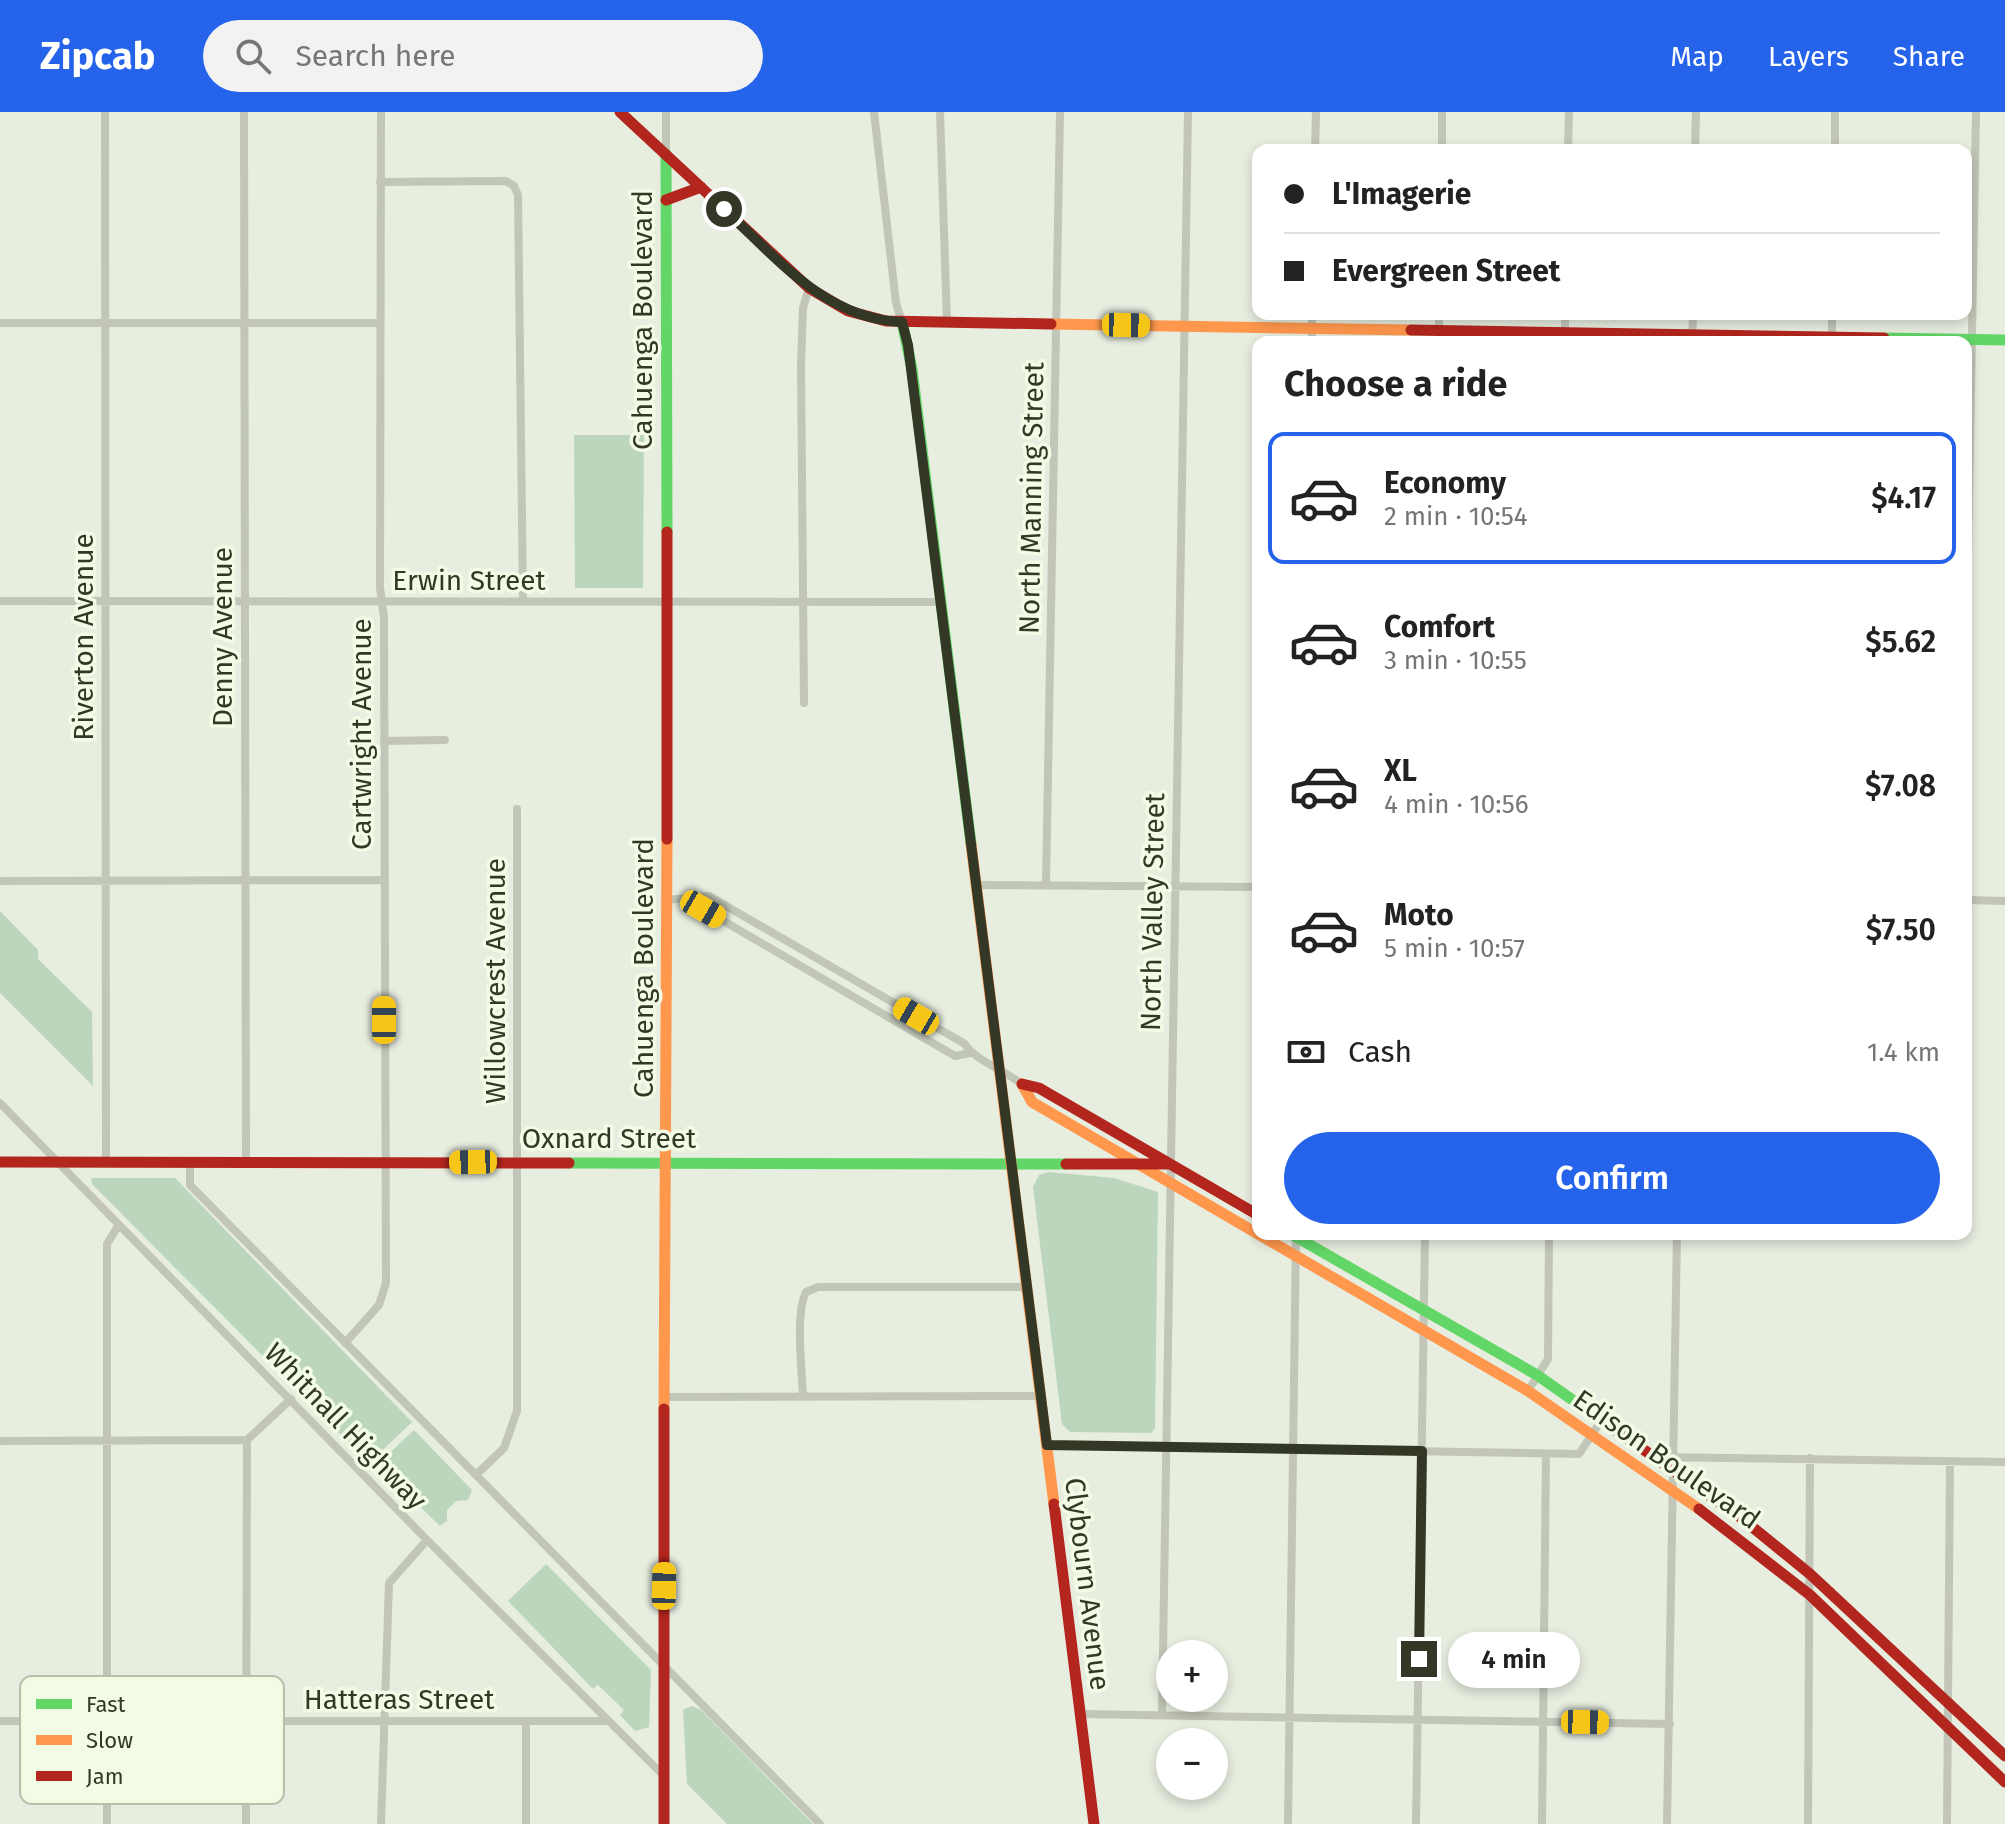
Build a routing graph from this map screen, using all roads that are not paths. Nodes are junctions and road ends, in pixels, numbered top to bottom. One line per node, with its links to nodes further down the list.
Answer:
1 (105, 112): 32 (street, Riverton Avenue)
2 (244, 112): 30 (street, Denny Avenue)
3 (381, 112): 22 (street, Cartwright Avenue)
4 (620, 112): 21 (main road)
5 (666, 112): 21 (street, Cahuenga Boulevard)
6 (874, 112): 27 (street, Clybourn Avenue)
7 (940, 112): 28 (street)
8 (1060, 112): 33 (street, North Manning Street)
9 (1188, 112): 34 (street, North Valley Street)
10 (1316, 112): 16 (street)
11 (1442, 112): 17 (street)
12 (1569, 112): 18 (street)
13 (1696, 112): 19 (street)
14 (1835, 112): 20 (street)
15 (1976, 112): 38 (street)
16 (1315, 144)
17 (1442, 144)
18 (1568, 144)
19 (1695, 144)
20 (1835, 144)
21 (666, 154): 23 (main road); 24 (main road, Cahuenga Boulevard)
22 (380, 182): 31 (street, Cartwright Avenue); 43 (street)
23 (701, 187): 24 (main road); 25 (main road)
24 (666, 200): 44 (main road, Cahuenga Boulevard)
25 (809, 288): 27 (main road); 46 (street)
26 (1312, 320): 35 (street)
27 (902, 322): 28 (main road); 47 (main road, Clybourn Avenue)
28 (947, 322): 33 (main road)
29 (0, 323): 32 (street)
30 (244, 323): 31 (street); 32 (street); 42 (street, Denny Avenue)
31 (380, 323): 45 (street, Cartwright Avenue)
32 (105, 324): 41 (street, Riverton Avenue)
33 (1056, 324): 34 (main road); 57 (street, North Manning Street)
34 (1185, 326): 35 (main road); 58 (street, North Valley Street)
35 (1312, 329): 36 (street); 37 (main road)
36 (1312, 336)
37 (1439, 336)
38 (1972, 339): 39 (main road)
39 (2005, 340)
40 (0, 601): 41 (street, Erwin Street)
41 (105, 601): 42 (street, Erwin Street); 54 (street, Riverton Avenue)
42 (244, 601): 45 (street, Erwin Street); 55 (street, Denny Avenue)
43 (523, 601): 44 (street, Erwin Street); 45 (street, Erwin Street)
44 (664, 601): 46 (street, Erwin Street); 60 (main road, Cahuenga Boulevard)
45 (382, 602): 50 (street, Cartwright Avenue)
46 (801, 602): 47 (street, Erwin Street); 48 (street)
47 (939, 602): 56 (main road, Clybourn Avenue)
48 (804, 703)
49 (445, 740): 50 (street)
50 (384, 741): 52 (street, Cartwright Avenue)
51 (517, 809): 72 (street, Willowcrest Avenue)
52 (384, 880): 55 (street); 71 (street, Cartwright Avenue)
53 (0, 881): 54 (street)
54 (105, 881): 55 (street); 70 (street, Riverton Avenue)
55 (245, 881): 76 (street, Denny Avenue)
56 (975, 885): 57 (street); 65 (main road, Clybourn Avenue)
57 (1046, 885): 58 (street)
58 (1174, 886): 59 (street); 78 (street, North Valley Street)
59 (1252, 887)
60 (666, 900): 61 (street, Edison Boulevard); 73 (main road, Cahuenga Boulevard)
61 (697, 900): 64 (street, Edison Boulevard); 64 (street, Edison Boulevard)
62 (1972, 900): 63 (street)
63 (2005, 901)
64 (970, 1053): 65 (street, Edison Boulevard)
65 (998, 1066): 66 (street, Edison Boulevard); 74 (main road, Clybourn Avenue)
66 (1022, 1084): 77 (main road, Edison Boulevard); 78 (main road, Edison Boulevard)
67 (0, 1103): 69 (street, Whitnall Highway)
68 (0, 1162): 69 (main road, Oxnard Street)
69 (58, 1162): 70 (main road, Oxnard Street); 81 (street, Whitnall Highway)
70 (106, 1162): 75 (main road, Oxnard Street)
71 (385, 1162): 72 (main road, Oxnard Street); 76 (main road, Oxnard Street); 93 (street, Cartwright Avenue)
72 (517, 1162): 73 (main road, Oxnard Street); 116 (street, Willowcrest Avenue)
73 (664, 1162): 74 (main road, Oxnard Street); 97 (main road, Cahuenga Boulevard)
74 (1011, 1162): 77 (main road, Oxnard Street); 90 (main road, Clybourn Avenue)
75 (190, 1163): 76 (main road, Oxnard Street); 93 (street, Whitnall Highway)
76 (246, 1163)
77 (1136, 1163): 78 (main road, Oxnard Street); 79 (main road, Edison Boulevard)
78 (1170, 1164): 79 (street, North Valley Street); 80 (main road, Edison Boulevard)
79 (1171, 1183): 82 (main road, Edison Boulevard); 106 (street, North Valley Street)
80 (1252, 1212)
81 (118, 1226): 99 (street, Whitnall Highway); 104 (street)
82 (1252, 1230)
83 (1268, 1240): 89 (main road, Edison Boulevard)
84 (1294, 1240): 89 (street)
85 (1303, 1240): 91 (main road, Edison Boulevard)
86 (1425, 1240): 91 (street)
87 (1549, 1240): 94 (street)
88 (1677, 1240): 110 (street)
89 (1295, 1256): 92 (main road, Edison Boulevard); 107 (street)
90 (1028, 1287): 96 (main road, Clybourn Avenue); 98 (street)
91 (1424, 1309): 92 (street); 94 (main road, Edison Boulevard)
92 (1423, 1330): 95 (main road, Edison Boulevard); 108 (street)
93 (345, 1343): 116 (street, Whitnall Highway)
94 (1537, 1375): 95 (street); 100 (main road, Edison Boulevard)
95 (1528, 1391): 101 (main road, Edison Boulevard)
96 (1041, 1396): 98 (street); 105 (main road, Clybourn Avenue)
97 (665, 1397): 98 (street); 121 (main road, Cahuenga Boulevard)
98 (803, 1397)
99 (291, 1399): 102 (street); 118 (street, Whitnall Highway)
100 (1601, 1421): 101 (street); 111 (main road, Edison Boulevard)
101 (1591, 1436): 109 (street); 117 (main road, Edison Boulevard)
102 (247, 1440): 104 (street); 123 (street)
103 (0, 1441): 104 (street)
104 (107, 1442): 122 (street)
105 (1047, 1445): 106 (street); 125 (main road, Clybourn Avenue)
106 (1167, 1446): 107 (street); 126 (street, North Valley Street)
107 (1294, 1450): 108 (street); 127 (street)
108 (1422, 1451): 109 (street); 128 (street)
109 (1546, 1454): 133 (street)
110 (1673, 1456): 111 (street); 112 (street); 115 (street)
111 (1654, 1457): 115 (main road, Edison Boulevard)
112 (1810, 1458): 113 (street); 119 (street)
113 (1950, 1461): 114 (street); 124 (street)
114 (2005, 1462)
115 (1673, 1471): 117 (street); 119 (main road, Edison Boulevard)
116 (476, 1475): 121 (street, Whitnall Highway)
117 (1674, 1492): 120 (main road, Edison Boulevard); 134 (street)
118 (427, 1540): 130 (street); 132 (street, Whitnall Highway)
119 (1810, 1574): 120 (street); 124 (main road, Edison Boulevard)
120 (1810, 1595): 135 (main road, Edison Boulevard); 150 (street)
121 (663, 1665): 137 (main road, Cahuenga Boulevard); 144 (street, Whitnall Highway)
122 (106, 1676)
123 (246, 1676)
124 (1948, 1702): 135 (street); 136 (main road, Edison Boulevard)
125 (1080, 1714): 126 (street); 145 (main road, Clybourn Avenue)
126 (1162, 1714): 127 (street)
127 (1290, 1717): 128 (street); 146 (street)
128 (1418, 1719): 133 (street); 147 (street)
129 (284, 1721): 130 (street, Hatteras Street)
130 (387, 1721): 131 (street, Hatteras Street); 141 (street)
131 (526, 1721): 132 (street, Hatteras Street); 142 (street)
132 (606, 1721): 137 (street, Whitnall Highway)
133 (1545, 1721): 134 (street); 148 (street)
134 (1670, 1724): 149 (street)
135 (1948, 1727): 138 (main road, Edison Boulevard); 151 (street)
136 (2005, 1756)
137 (664, 1776): 143 (main road, Cahuenga Boulevard)
138 (2005, 1782)
139 (107, 1804): 140 (street)
140 (107, 1824)
141 (381, 1824)
142 (526, 1824)
143 (664, 1824)
144 (820, 1824)
145 (1094, 1824)
146 (1288, 1824)
147 (1416, 1824)
148 (1542, 1824)
149 (1667, 1824)
150 (1808, 1824)
151 (1947, 1824)

